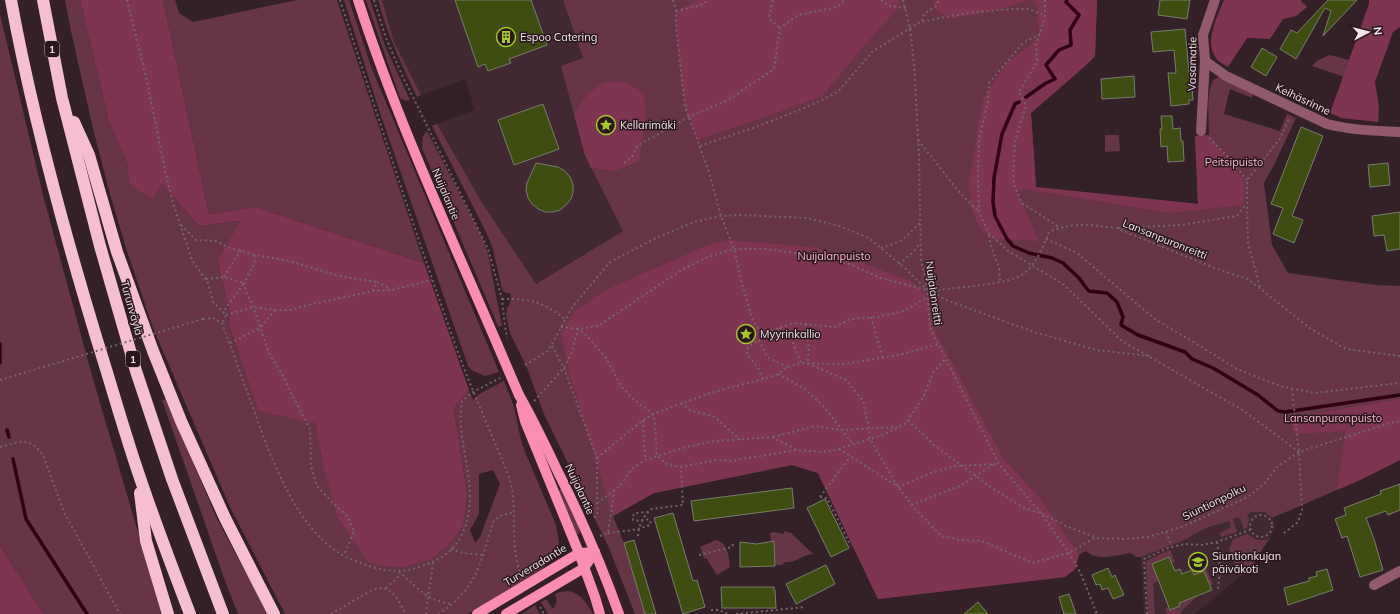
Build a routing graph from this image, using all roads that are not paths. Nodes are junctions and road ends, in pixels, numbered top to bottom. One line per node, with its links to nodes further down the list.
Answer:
1 (11, 0): 10 (highway)
2 (43, 0): 6 (highway, Turunväylä / 1)
3 (358, 0): 9 (main road, Nuijalantie, bridge)
4 (1215, 0): 5 (street, Vasamatie)
5 (1205, 61): 7 (street, Vasamatie); 8 (street, Keihäsrinne)
6 (62, 98): 18 (highway, Turunväylä / 1); 19 (highway)
7 (1201, 131)
8 (1400, 132)
9 (519, 395): 11 (main road, Nuijalantie); 12 (main road, Nuijalantie)
10 (138, 472): 16 (highway); 17 (highway)
11 (595, 552): 12 (main road, Turveradantie); 13 (main road); 23 (main road, Nuijalantie)
12 (579, 553): 13 (main road, Nuijalantie); 20 (main road, Turveradantie)
13 (584, 568): 21 (main road); 22 (main road, Nuijalantie)
14 (1400, 571): 15 (street)
15 (1374, 585)
16 (168, 614)
17 (190, 614)
18 (223, 614)
19 (274, 614)
20 (477, 614)
21 (506, 614)
22 (600, 614)
23 (618, 614)

